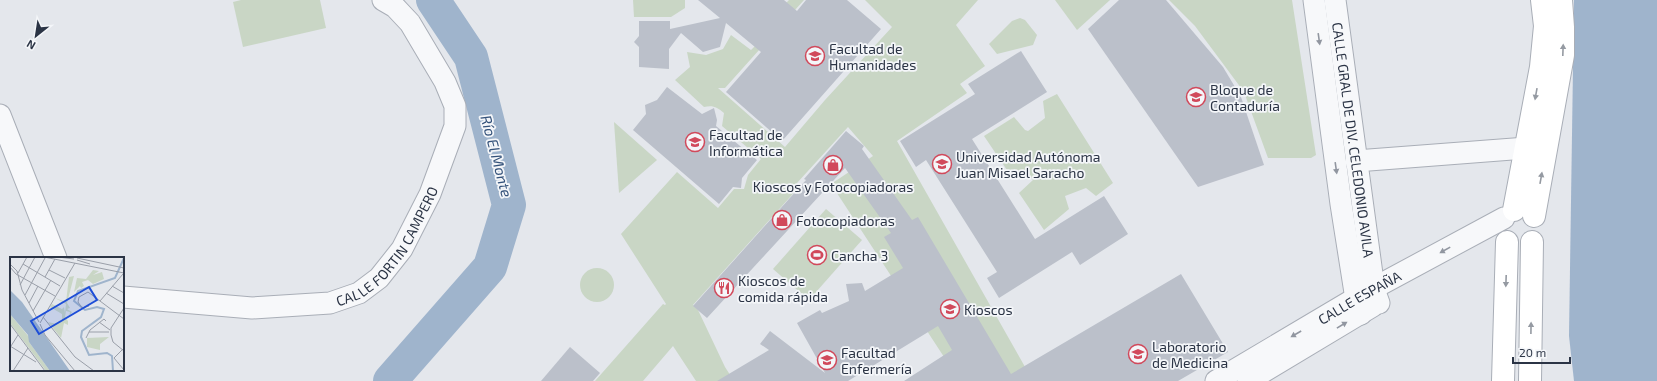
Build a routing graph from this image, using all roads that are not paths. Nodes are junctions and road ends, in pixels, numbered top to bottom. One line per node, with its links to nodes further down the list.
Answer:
1 (383, 0): 14 (street, CALLE FORTIN CAMPERO)
2 (1314, 0): 15 (street, one-way to 15)
3 (1335, 0): 8 (street, CALLE GRAL DE DIV. CELEDONIO AVILA)
4 (1542, 0): 7 (street, one-way to 7)
5 (1561, 0): 9 (street, one-way to 5)
6 (0, 115): 12 (street)
7 (1527, 148): 8 (street); 10 (street)
8 (1356, 161): 13 (street, CALLE GRAL DE DIV. CELEDONIO AVILA)
9 (1534, 216): 10 (street); 11 (street)
10 (1507, 226): 11 (street); 13 (street, CALLE ESPAÑA); 18 (street, one-way to 18)
11 (1532, 242): 19 (street, one-way to 11)
12 (56, 257)
13 (1376, 296): 15 (street, CALLE ESPAÑA)
14 (124, 297)
15 (1358, 306): 16 (street, CALLE ESPAÑA, one-way to 16); 17 (street, CALLE ESPAÑA, one-way to 15)
16 (1216, 381)
17 (1248, 381)
18 (1503, 381)
19 (1530, 381)

